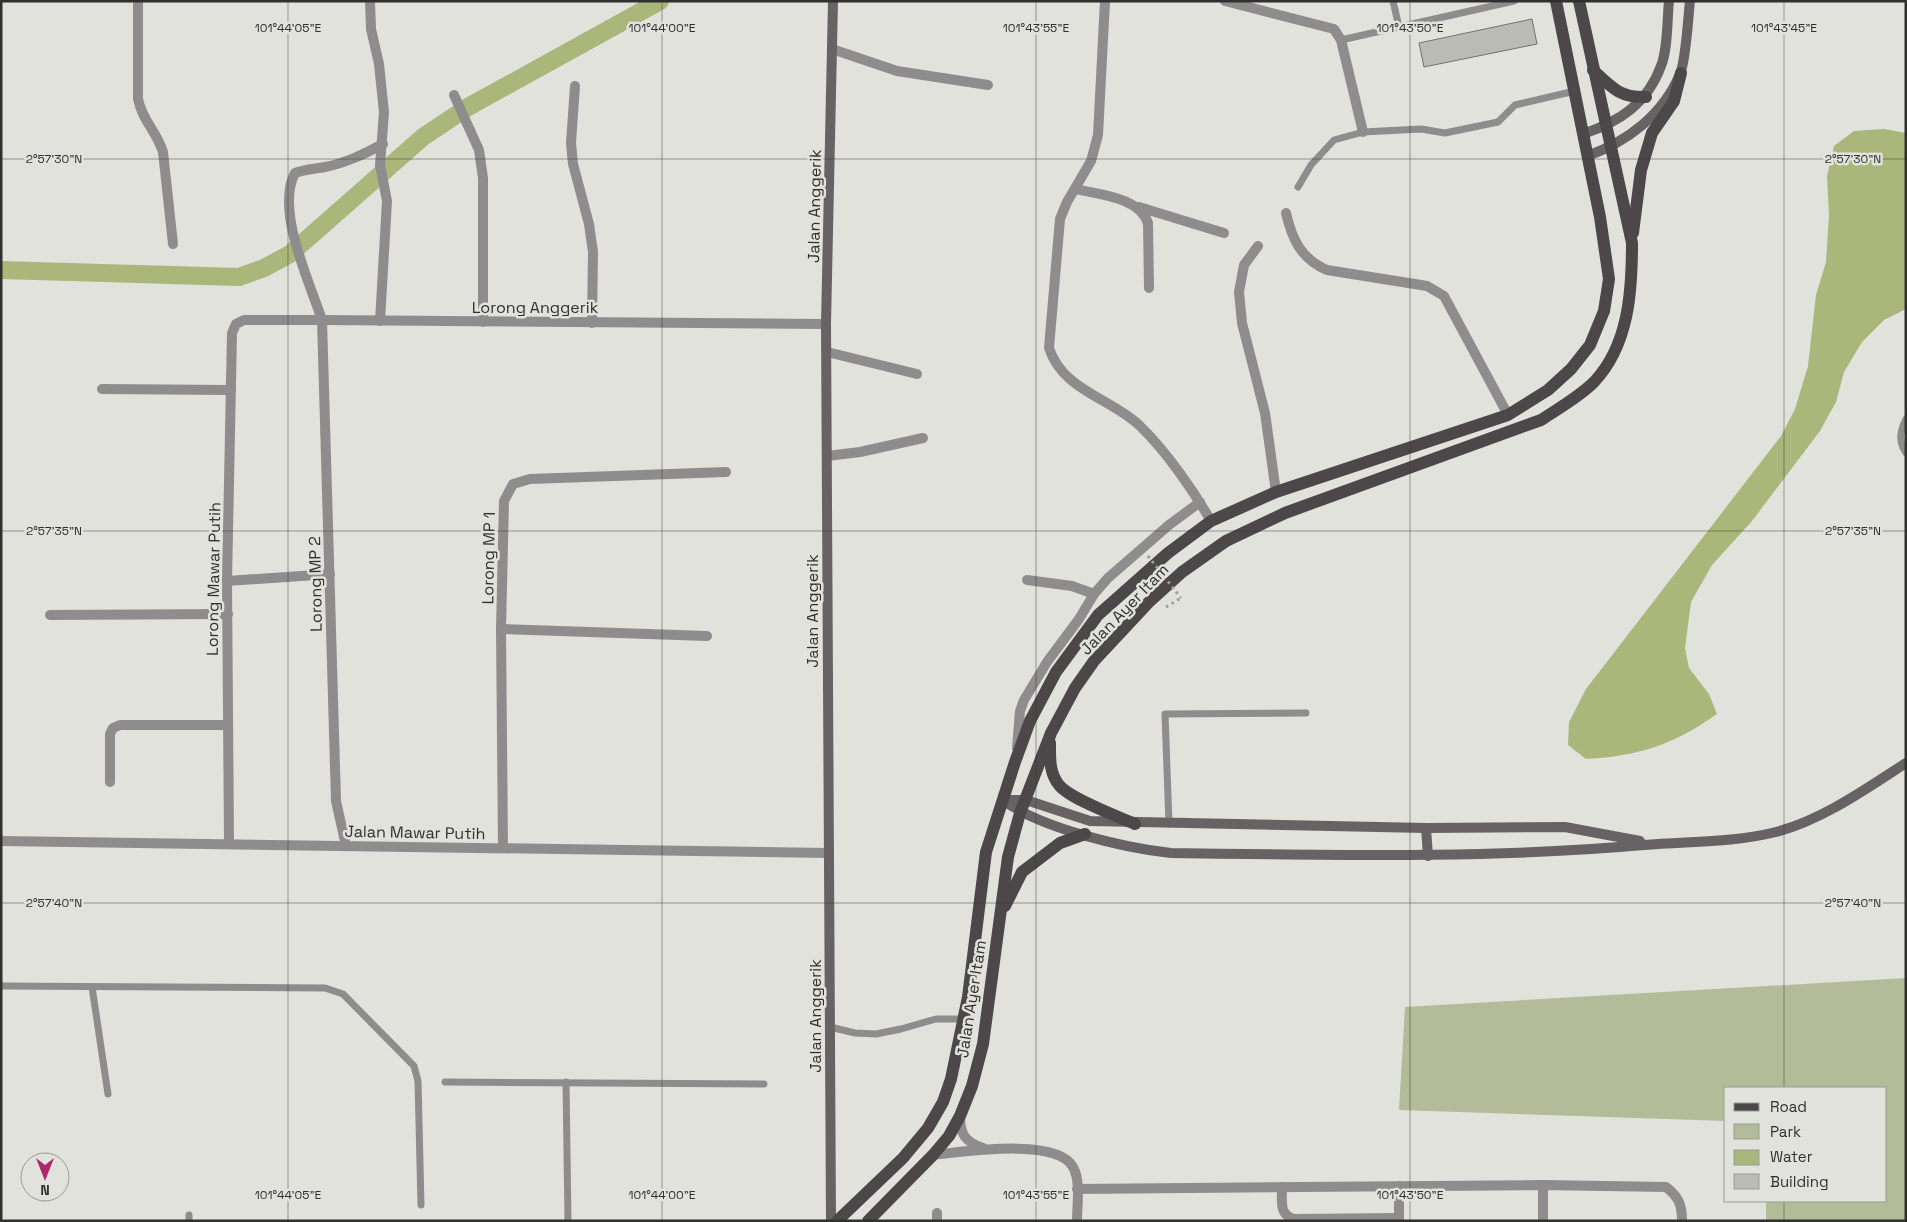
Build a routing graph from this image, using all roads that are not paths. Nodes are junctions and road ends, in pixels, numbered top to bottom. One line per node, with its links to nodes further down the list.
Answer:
1 (138, 1): 34 (street)
2 (370, 1): 25 (street)
3 (833, 1): 14 (street, Jalan Anggerik)
4 (1106, 1): 29 (street)
5 (1225, 1): 13 (street)
6 (1393, 1): 12 (lane)
7 (1514, 1): 12 (lane)
8 (1556, 1): 19 (main road)
9 (1578, 1): 15 (main road)
10 (1670, 1): 21 (street)
11 (1690, 1): 16 (street)
12 (1399, 27): 13 (lane)
13 (1341, 40): 23 (street)
14 (832, 49): 17 (street); 42 (street, Jalan Anggerik)
15 (1593, 70): 21 (main road); 22 (main road, Jalan Ayer Itam)
16 (1681, 73): 26 (street); 33 (main road)
17 (988, 85)
18 (575, 86): 41 (street)
19 (1575, 91): 23 (lane); 24 (main road, Jalan Ayer Itam)
20 (454, 95): 40 (street)
21 (1646, 97): 22 (street)
22 (1605, 127): 24 (street); 26 (main road, Jalan Ayer Itam)
23 (1363, 132): 28 (lane)
24 (1583, 134): 27 (main road, Jalan Ayer Itam)
25 (383, 144): 38 (street, Lorong MP 2); 39 (street)
26 (1610, 148): 27 (street); 33 (main road, Jalan Ayer Itam)
27 (1587, 156): 47 (main road, Jalan Ayer Itam)
28 (1298, 187)
29 (1076, 188): 30 (street); 54 (street)
30 (1135, 206): 32 (street); 36 (street)
31 (1286, 213): 47 (street)
32 (1224, 233)
33 (1632, 243): 66 (main road, Jalan Ayer Itam)
34 (173, 244)
35 (1258, 246): 53 (street)
36 (1149, 288)
37 (244, 320): 38 (street, Lorong Anggerik); 46 (street, Lorong Mawar Putih)
38 (322, 320): 39 (street, Lorong Anggerik); 56 (street, Lorong MP 2)
39 (380, 321): 40 (street, Lorong Anggerik)
40 (483, 322): 41 (street, Lorong Anggerik)
41 (592, 323): 42 (street, Lorong Anggerik)
42 (826, 324): 43 (street, Jalan Anggerik)
43 (827, 352): 44 (street); 51 (street, Jalan Anggerik)
44 (917, 374)
45 (102, 389): 46 (street)
46 (231, 390): 58 (street, Lorong Mawar Putih)
47 (1508, 415): 53 (main road, Jalan Ayer Itam)
48 (1906, 419): 50 (lane)
49 (923, 438): 51 (street)
50 (1906, 453)
51 (826, 456): 82 (street, Jalan Anggerik)
52 (726, 472): 62 (street, Lorong MP 1)
53 (1276, 492): 55 (main road, Jalan Ayer Itam)
54 (1200, 502): 55 (street); 59 (street)
55 (1211, 521): 67 (main road, Jalan Ayer Itam)
56 (330, 574): 58 (street); 80 (street, Lorong MP 2)
57 (1027, 580): 59 (street)
58 (227, 581): 60 (street, Lorong Mawar Putih)
59 (1094, 594): 67 (street)
60 (228, 614): 61 (street); 65 (street, Lorong Mawar Putih)
61 (50, 615)
62 (501, 629): 63 (street); 81 (street, Lorong MP 1)
63 (707, 636)
64 (1306, 713): 74 (lane)
65 (228, 725): 69 (street); 78 (street, Lorong Mawar Putih)
66 (1050, 734): 71 (main road, Jalan Ayer Itam); 73 (main road)
67 (1015, 762): 70 (main road, Jalan Ayer Itam)
68 (1906, 763): 79 (street)
69 (110, 782)
70 (1003, 800): 71 (street); 72 (street); 87 (main road, Jalan Ayer Itam)
71 (1026, 800): 72 (main road, Jalan Ayer Itam); 73 (street)
72 (1020, 813): 76 (street); 84 (main road, Jalan Ayer Itam)
73 (1135, 824): 74 (street)
74 (1169, 824): 75 (street)
75 (1426, 828): 79 (street); 83 (street)
76 (1085, 834): 83 (street); 84 (main road)
77 (1, 841): 78 (street, Jalan Mawar Putih)
78 (229, 844): 80 (street, Jalan Mawar Putih)
79 (1654, 844): 83 (street)
80 (346, 846): 81 (street, Jalan Mawar Putih)
81 (503, 848): 82 (street, Jalan Mawar Putih)
82 (828, 853): 88 (street, Jalan Anggerik)
83 (1428, 856)
84 (1000, 916): 93 (main road, Jalan Ayer Itam)
85 (1, 986): 86 (lane)
86 (92, 987): 92 (lane); 100 (lane)
87 (964, 1019): 88 (lane); 104 (main road, Jalan Ayer Itam)
88 (830, 1028): 103 (street, Jalan Anggerik)
89 (445, 1082): 90 (lane)
90 (566, 1082): 91 (lane); 102 (lane)
91 (764, 1084)
92 (108, 1094)
93 (960, 1116): 94 (street); 95 (main road, Jalan Ayer Itam)
94 (986, 1149): 95 (street); 99 (street)
95 (933, 1155): 105 (main road, Jalan Ayer Itam)
96 (1399, 1186): 97 (street); 98 (street); 101 (street)
97 (1544, 1186): 107 (street); 108 (street)
98 (1282, 1187): 99 (street); 101 (street)
99 (1077, 1189): 106 (street)
100 (421, 1205)
101 (1400, 1219)
102 (568, 1221)
103 (831, 1221)
104 (837, 1221)
105 (868, 1221)
106 (1077, 1221)
107 (1543, 1221)
108 (1682, 1221)

